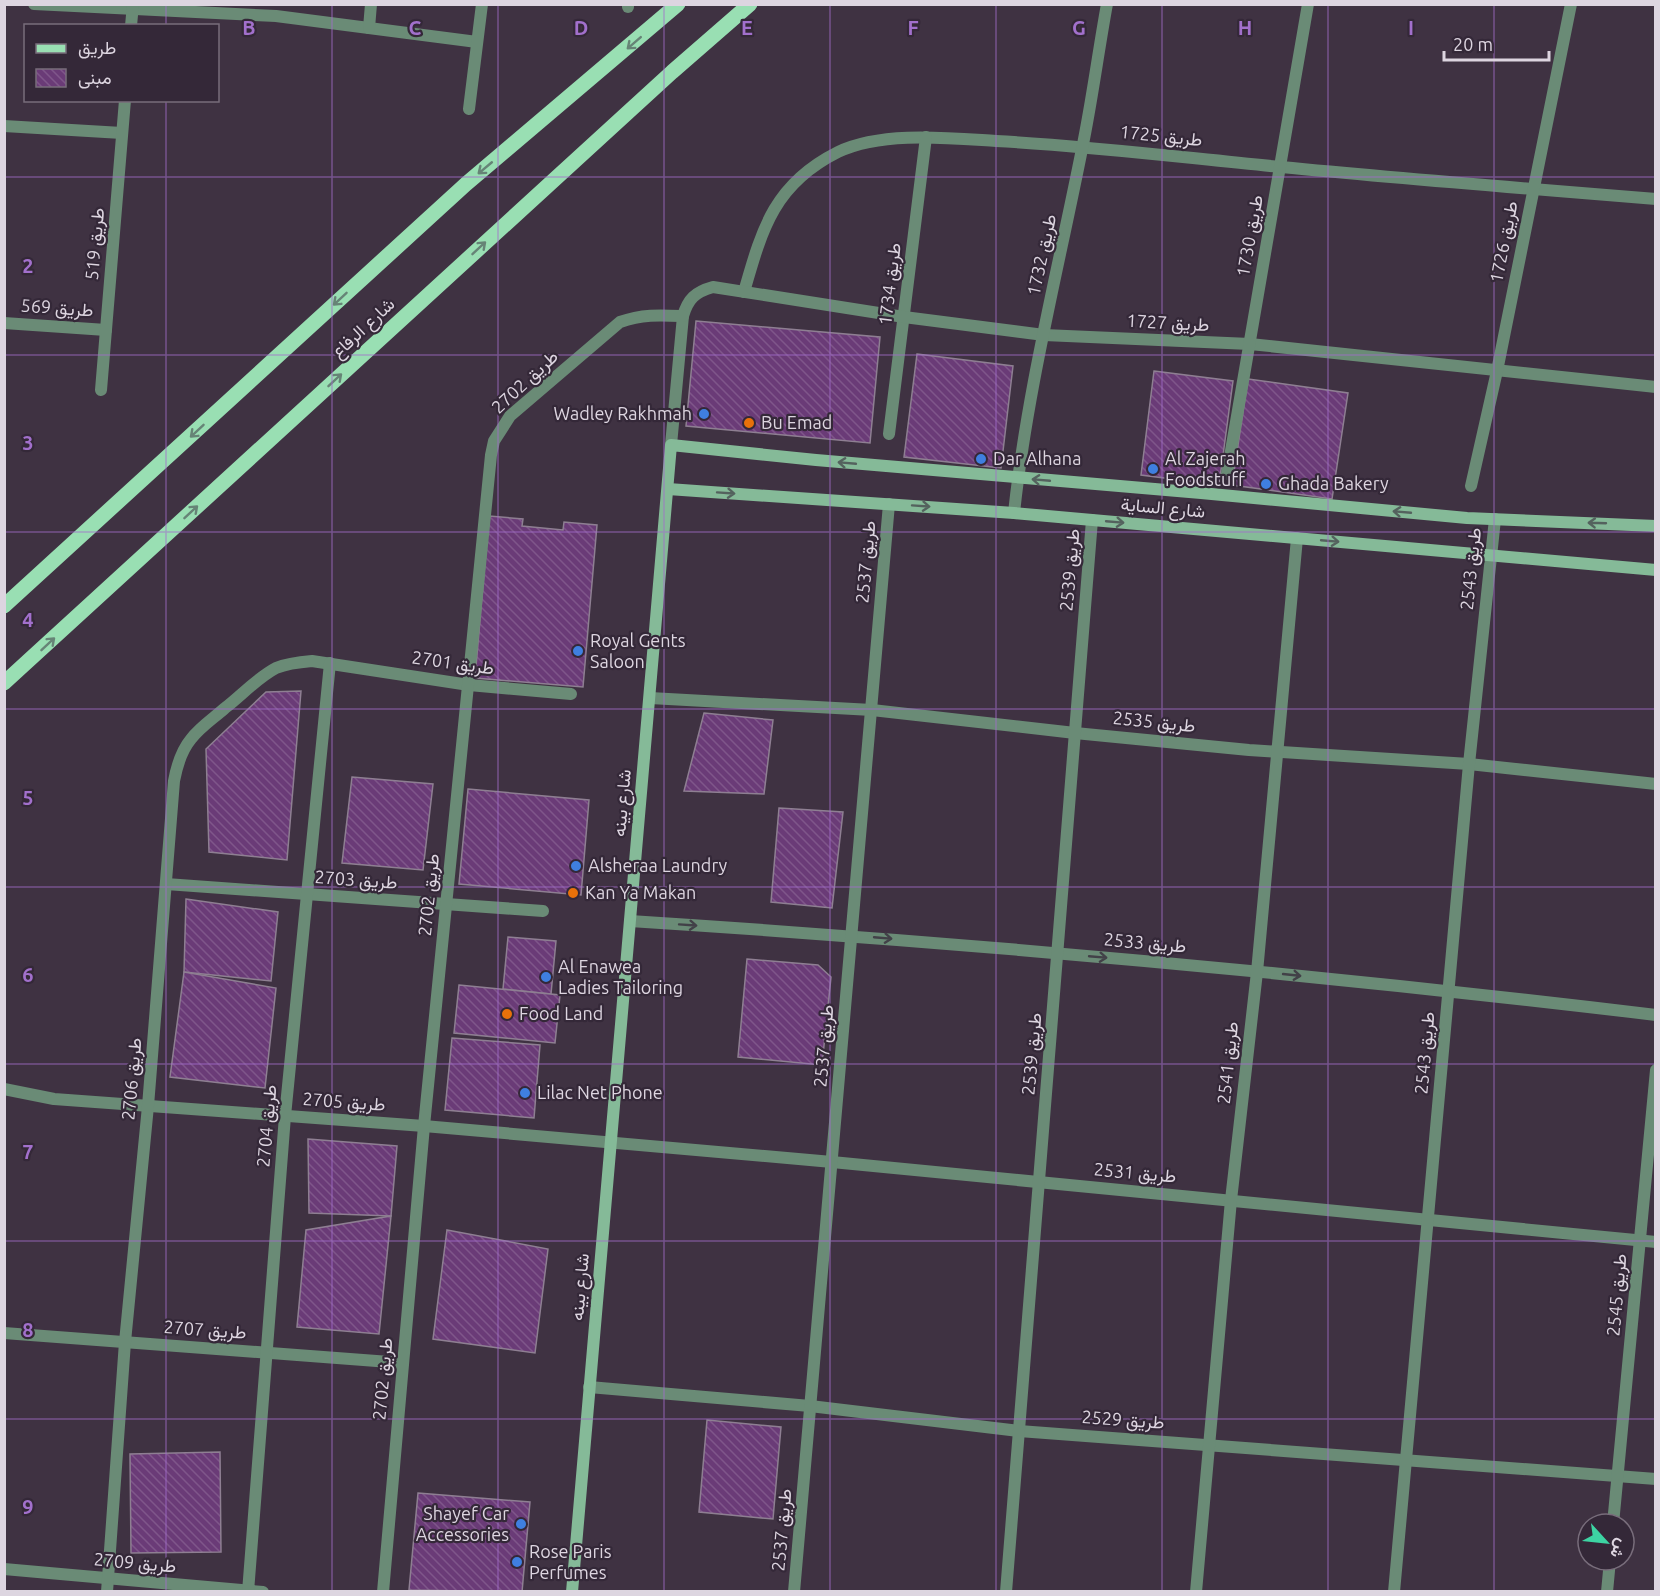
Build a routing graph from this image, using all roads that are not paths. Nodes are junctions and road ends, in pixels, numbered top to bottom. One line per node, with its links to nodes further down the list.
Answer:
1 (34, 4): 9 (street)
2 (371, 4): 12 (street)
3 (482, 4): 13 (street)
4 (678, 4): 47 (main road, شارع الرفاع, one-way to 47)
5 (750, 4): 49 (main road, شارع الرفاع, one-way to 5)
6 (1107, 4): 19 (street, طريق 1732)
7 (1308, 4): 20 (street, طريق 1730)
8 (1571, 4): 21 (street, طريق 1726)
9 (132, 7): 10 (street); 11 (street)
10 (276, 10): 12 (street)
11 (131, 24)
12 (369, 28): 13 (street)
13 (477, 42): 15 (street)
14 (125, 102): 17 (street, طريق 519)
15 (470, 109)
16 (4, 126): 17 (street)
17 (122, 133): 27 (street, طريق 519)
18 (926, 137): 19 (street, طريق 1725); 23 (street, طريق 1725); 25 (street, طريق 1734)
19 (1083, 146): 20 (street, طريق 1725); 28 (street, طريق 1732)
20 (1280, 167): 21 (street, طريق 1725); 29 (street, طريق 1730)
21 (1533, 189): 22 (street, طريق 1725); 30 (street, طريق 1726)
22 (1656, 199)
23 (744, 292): 24 (street, طريق 1727); 25 (street, طريق 1727)
24 (685, 310): 34 (street, شارع بينه); 50 (street, طريق 2702)
25 (904, 317): 28 (street, طريق 1727); 33 (street, طريق 1734)
26 (4, 323): 27 (street, طريق 569)
27 (106, 330): 32 (street, طريق 519)
28 (1044, 335): 29 (street, طريق 1727); 36 (street, طريق 1732)
29 (1250, 344): 30 (street, طريق 1727); 35 (street, طريق 1730)
30 (1497, 371): 31 (street, طريق 1727); 37 (street, طريق 1726)
31 (1656, 387)
32 (101, 390)
33 (889, 434)
34 (672, 445): 36 (street, شارع الساية, one-way to 34); 38 (street, شارع بينه)
35 (1227, 474)
36 (1018, 478): 40 (street, طريق 1732); 41 (street, شارع الساية, one-way to 36)
37 (1471, 486)
38 (668, 489): 39 (street, شارع الساية, one-way to 39); 52 (street, شارع بينه)
39 (889, 504): 40 (street, شارع الساية, one-way to 40); 53 (street, طريق 2537)
40 (1014, 513): 42 (street, شارع الساية)
41 (1495, 519): 43 (street, شارع الساية, one-way to 41); 45 (street, طريق 2543)
42 (1092, 520): 44 (street, شارع الساية, one-way to 44); 54 (street, طريق 2539)
43 (1656, 526)
44 (1297, 538): 45 (street, شارع الساية, one-way to 45); 55 (street, طريق 2541)
45 (1491, 556): 46 (street, شارع الساية); 56 (street, طريق 2543)
46 (1656, 570)
47 (4, 606)
48 (330, 663): 50 (street, طريق 2701); 58 (street, طريق 2706); 59 (street, طريق 2704)
49 (4, 683)
50 (469, 685): 51 (street, طريق 2701); 60 (street, طريق 2702)
51 (571, 694)
52 (650, 698): 53 (street, طريق 2535); 62 (street, شارع بينه)
53 (872, 710): 54 (street, طريق 2535); 63 (street, طريق 2537)
54 (1075, 733): 55 (street, طريق 2535); 64 (street, طريق 2539)
55 (1277, 752): 56 (street, طريق 2535); 65 (street, طريق 2541)
56 (1469, 764): 57 (street, طريق 2535); 66 (street, طريق 2543)
57 (1656, 784)
58 (166, 884): 59 (street, طريق 2703); 70 (street, طريق 2706)
59 (308, 894): 60 (street, طريق 2703); 71 (street, طريق 2704)
60 (446, 904): 61 (street, طريق 2703); 72 (street, طريق 2702)
61 (543, 911)
62 (630, 921): 63 (street, طريق 2533, one-way to 63); 73 (street, شارع بينه)
63 (852, 935): 64 (street, طريق 2533, one-way to 64); 74 (street, طريق 2537)
64 (1058, 954): 65 (street, طريق 2533, one-way to 65); 75 (street, طريق 2539)
65 (1257, 972): 66 (street, طريق 2533, one-way to 66); 76 (street, طريق 2541)
66 (1449, 990): 67 (street, طريق 2533); 77 (street, طريق 2543)
67 (1656, 1015)
68 (1656, 1070): 78 (street, طريق 2545)
69 (4, 1089): 70 (street, طريق 2705)
70 (148, 1106): 71 (street, طريق 2705); 81 (street, طريق 2706)
71 (285, 1116): 72 (street, طريق 2705); 82 (street, طريق 2704)
72 (424, 1126): 73 (street, طريق 2705); 83 (street, طريق 2702)
73 (610, 1143): 74 (street, طريق 2531); 84 (street, شارع بينه)
74 (832, 1162): 75 (street, طريق 2531); 85 (street, طريق 2537)
75 (1040, 1182): 76 (street, طريق 2531); 86 (street, طريق 2539)
76 (1231, 1200): 77 (street, طريق 2531); 87 (street, طريق 2541)
77 (1428, 1220): 78 (street, طريق 2531); 88 (street, طريق 2543)
78 (1640, 1240): 79 (street, طريق 2531); 89 (street, طريق 2545)
79 (1656, 1242)
80 (4, 1334): 81 (street, طريق 2707)
81 (125, 1342): 82 (street, طريق 2707); 94 (street, طريق 2706)
82 (267, 1353): 83 (street, طريق 2707); 95 (street, طريق 2704)
83 (403, 1363): 98 (street, طريق 2702)
84 (589, 1387): 85 (street, طريق 2529); 99 (street, شارع بينه)
85 (810, 1406): 86 (street, طريق 2529); 100 (street, طريق 2537)
86 (1020, 1431): 87 (street, طريق 2529); 101 (street, طريق 2539)
87 (1209, 1444): 88 (street, طريق 2529); 102 (street, طريق 2541)
88 (1405, 1460): 89 (street, طريق 2529); 103 (street, طريق 2543)
89 (1618, 1475): 90 (street, طريق 2529); 91 (street, طريق 2545)
90 (1656, 1479)
91 (1614, 1512)
92 (4, 1569): 94 (street, طريق 2709)
93 (1609, 1572): 104 (street)
94 (108, 1578): 95 (street, طريق 2709); 96 (street, طريق 2706)
95 (248, 1591): 97 (street, طريق 2709)
96 (107, 1592)
97 (263, 1592)
98 (383, 1592)
99 (572, 1592)
100 (794, 1592)
101 (1006, 1592)
102 (1196, 1592)
103 (1394, 1592)
104 (1607, 1592)

